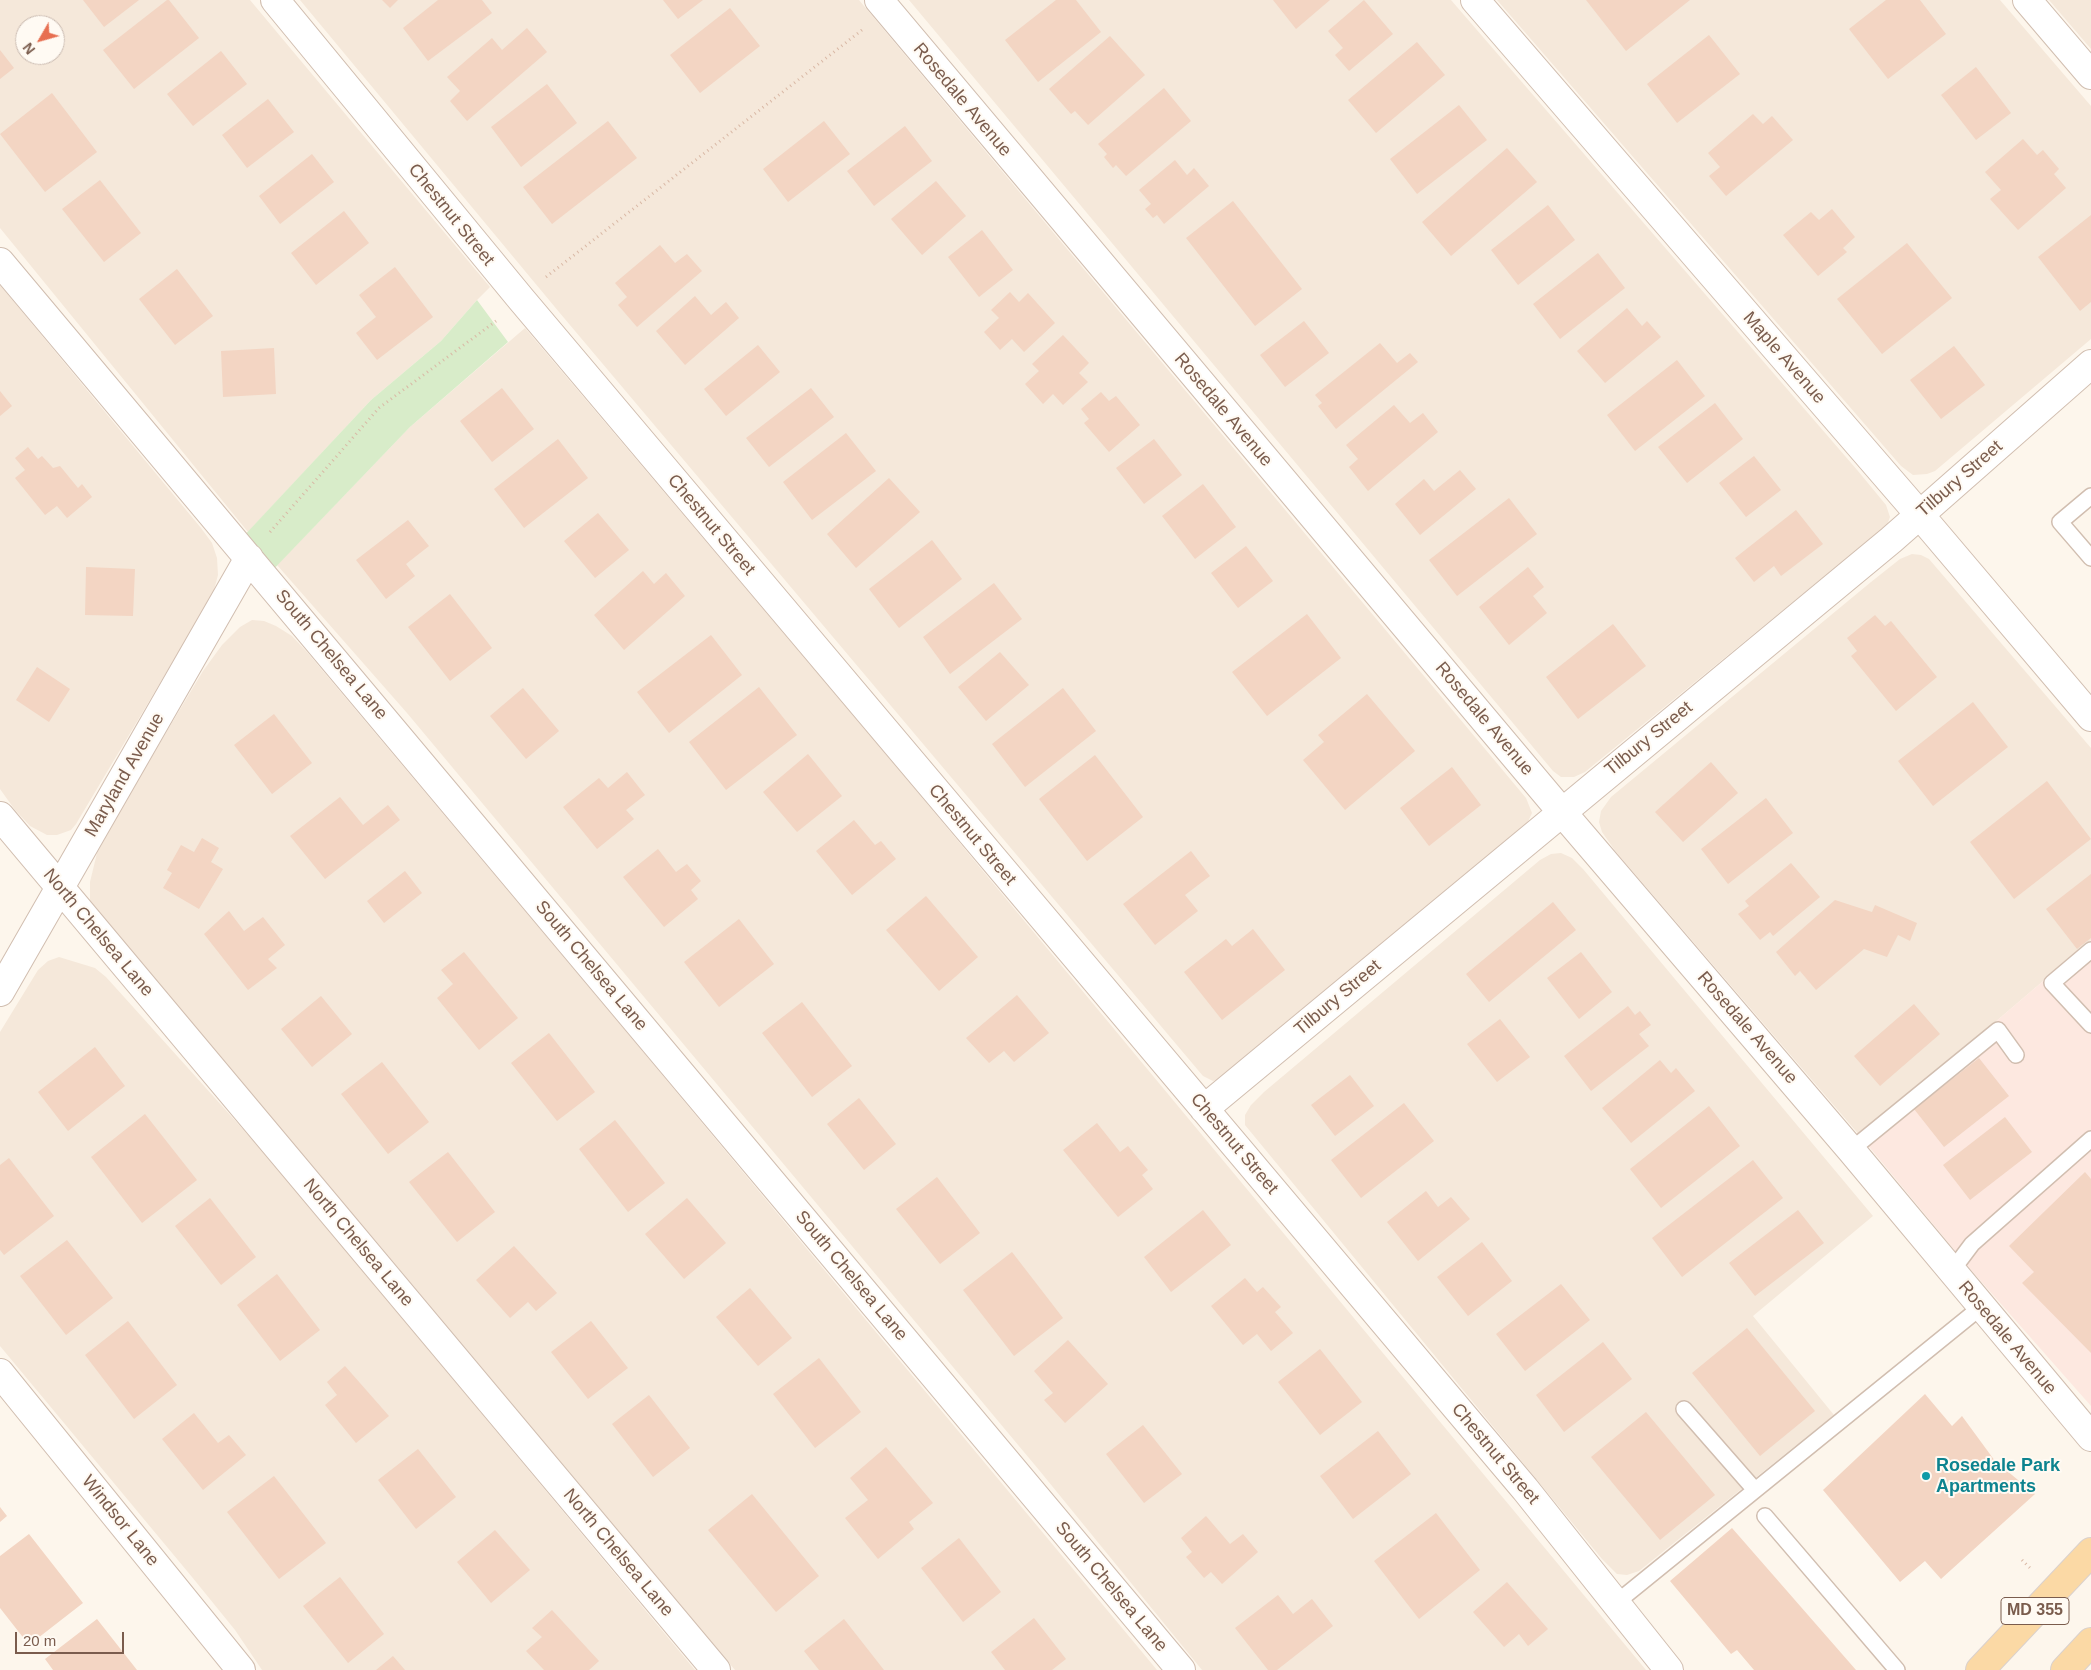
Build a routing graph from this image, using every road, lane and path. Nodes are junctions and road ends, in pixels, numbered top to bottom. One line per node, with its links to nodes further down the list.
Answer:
1 (275, 0): 23 (street, Chestnut Street)
2 (879, 0): 16 (street, Rosedale Avenue)
3 (1475, 0): 12 (street, Maple Avenue)
4 (2027, 0): 6 (street)
5 (864, 30): 8 (path)
6 (2091, 74)
7 (0, 262): 13 (street, South Chelsea Lane)
8 (543, 280)
9 (500, 318): 13 (path)
10 (2091, 364): 12 (street, Tilbury Street)
11 (2091, 496): 14 (lane)
12 (1919, 514): 15 (street, Maple Avenue); 16 (street, Tilbury Street)
13 (249, 558): 18 (street, Maryland Avenue); 38 (street, South Chelsea Lane)
14 (2091, 558)
15 (2091, 717)
16 (1561, 811): 23 (street, Tilbury Street); 25 (street, Rosedale Avenue)
17 (0, 816): 18 (street, North Chelsea Lane)
18 (61, 889): 20 (street, Maryland Avenue); 37 (street, North Chelsea Lane)
19 (2091, 950): 21 (lane)
20 (0, 992)
21 (2091, 1025)
22 (2016, 1055): 25 (lane)
23 (1204, 1109): 34 (street, Chestnut Street)
24 (2091, 1139): 26 (lane)
25 (1851, 1150): 26 (street, Rosedale Avenue)
26 (1951, 1272): 27 (street, Rosedale Avenue)
27 (1981, 1307): 30 (street, Rosedale Avenue); 31 (lane)
28 (0, 1373): 36 (street, Windsor Lane)
29 (1684, 1409): 31 (lane)
30 (2091, 1437)
31 (1755, 1490): 34 (lane)
32 (1765, 1516): 40 (lane)
33 (2091, 1552): 41 (main road, MD 355)
34 (1616, 1603): 39 (street, Chestnut Street)
35 (2091, 1642): 42 (main road)
36 (241, 1670)
37 (716, 1670)
38 (1181, 1670)
39 (1669, 1670)
40 (1897, 1670)
41 (1980, 1670)
42 (2065, 1670)

